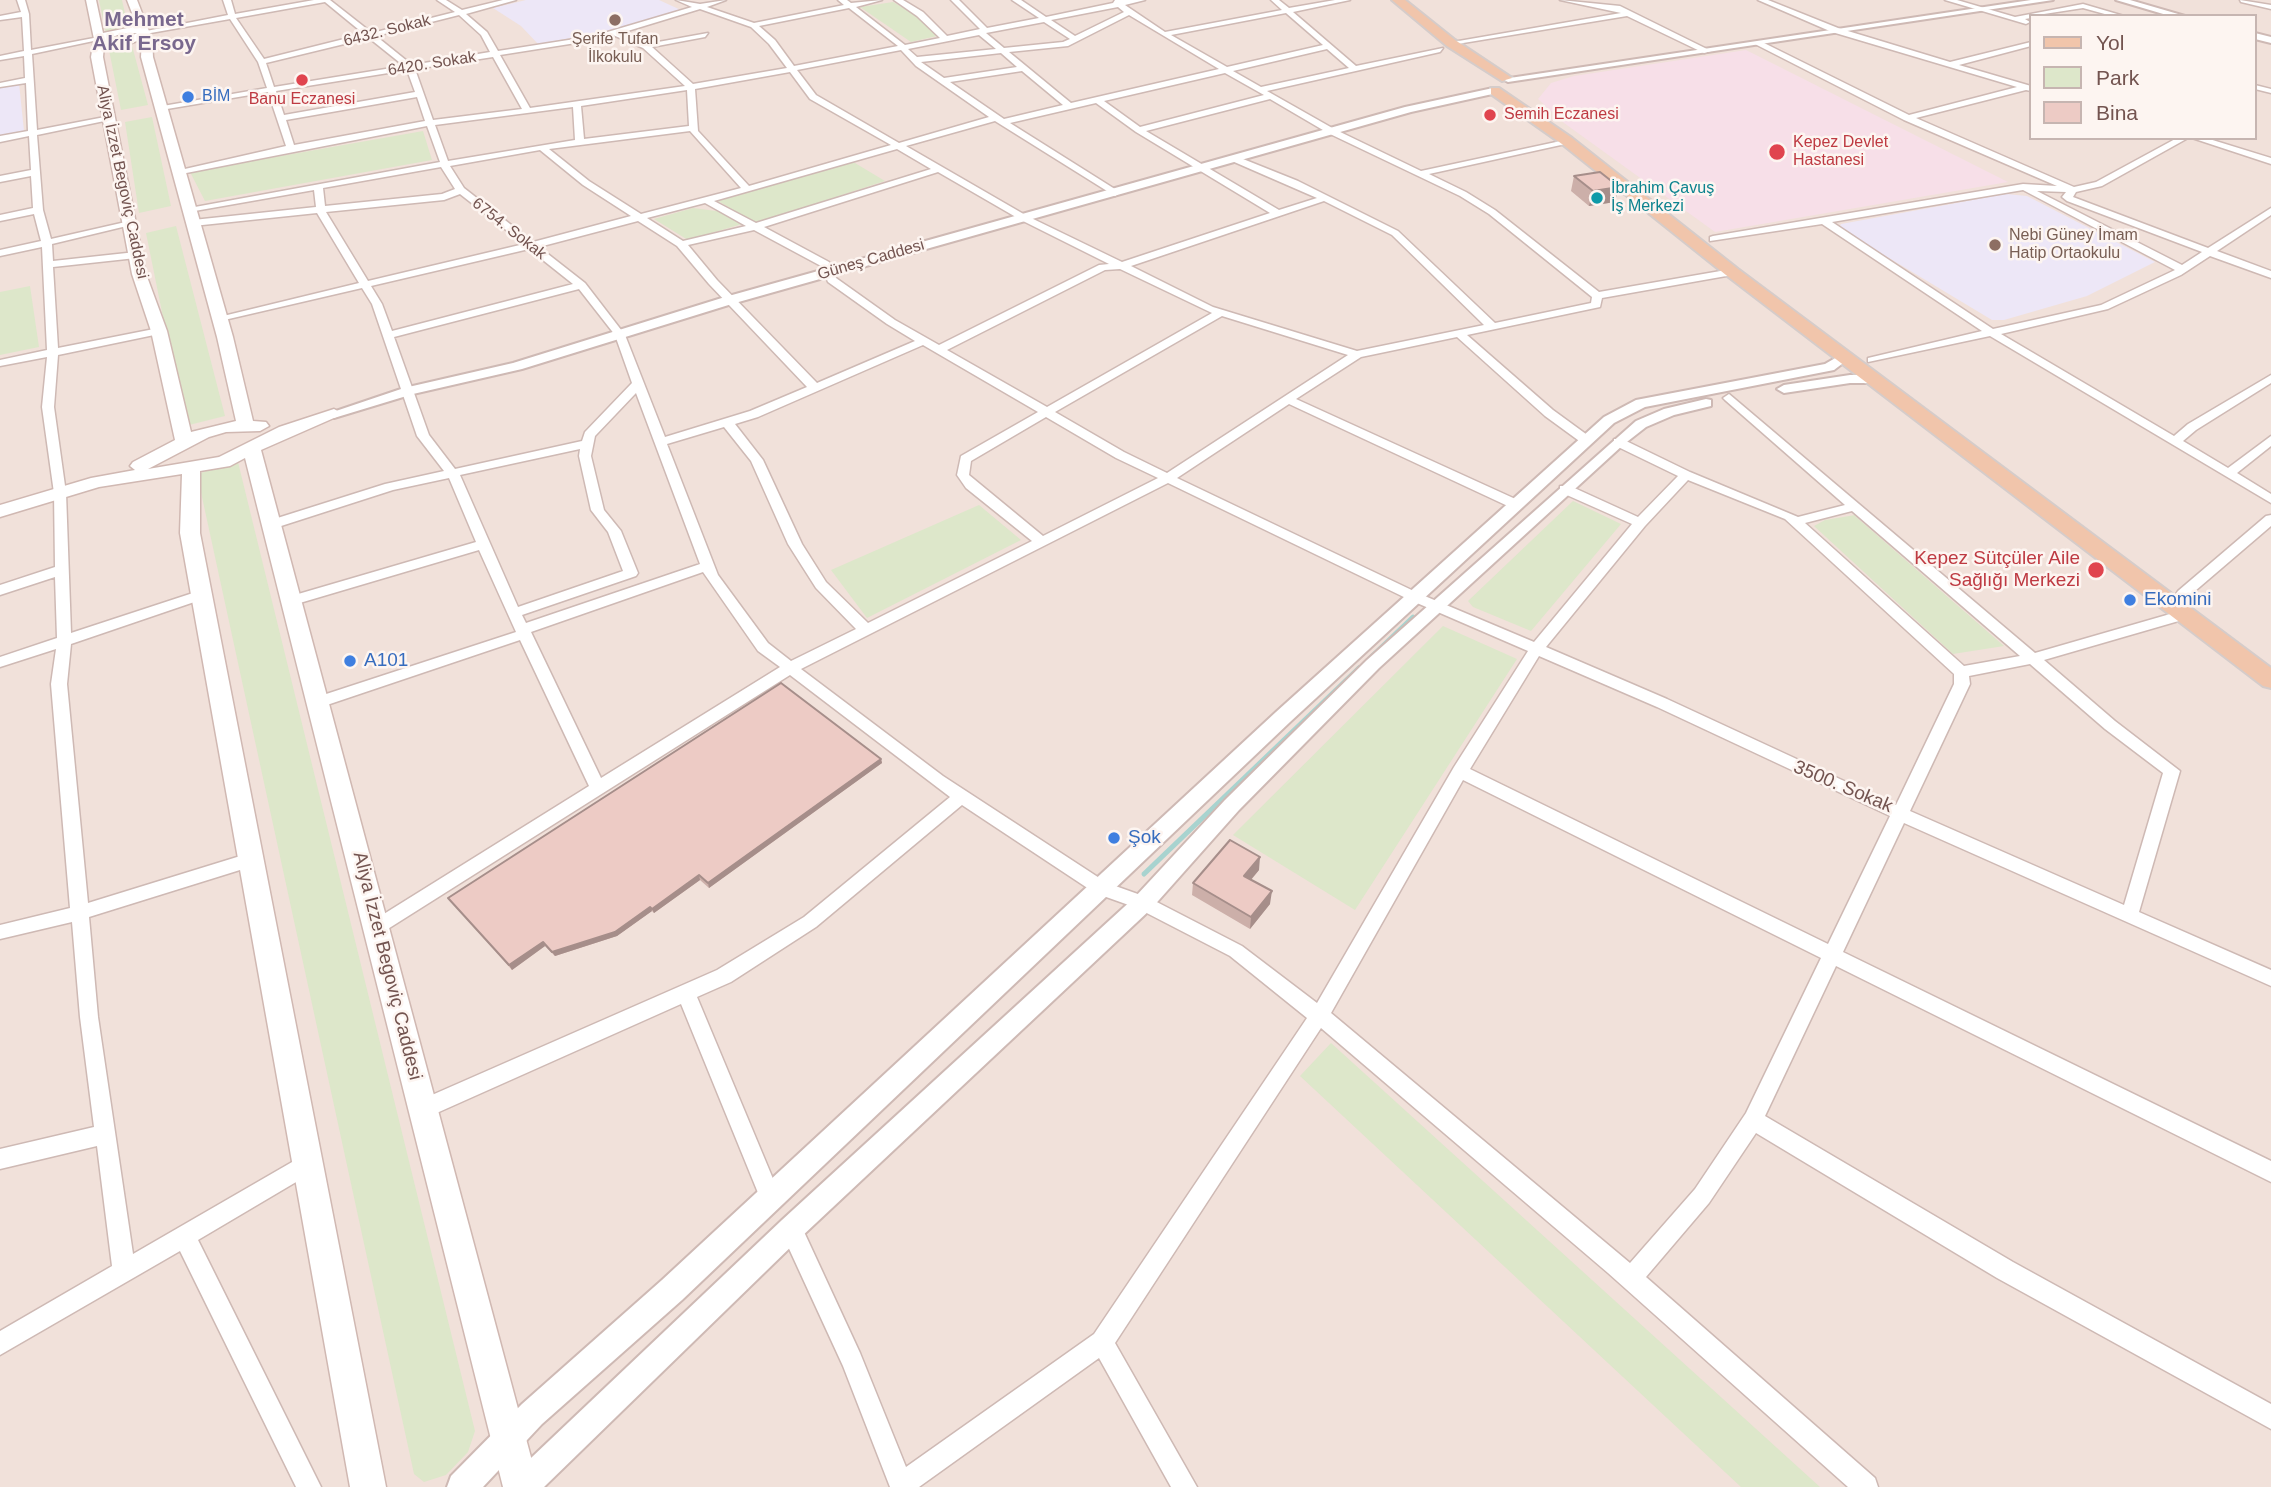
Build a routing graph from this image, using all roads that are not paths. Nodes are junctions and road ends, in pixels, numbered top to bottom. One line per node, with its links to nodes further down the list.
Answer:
1 (21, 0): 38 (street)
2 (92, 0): 59 (main road, Aliya İzzet Begoviç Caddesi)
3 (132, 0): 53 (main road, Aliya İzzet Begoviç Caddesi)
4 (227, 0): 44 (street)
5 (326, 0): 44 (street); 56 (street)
6 (440, 0): 35 (street)
7 (512, 0): 35 (street, 6432. Sokak)
8 (680, 0): 32 (street)
9 (722, 0): 32 (street, 6420. Sokak)
10 (874, 0): 30 (street)
11 (898, 0): 58 (street)
12 (955, 0): 51 (street)
13 (1016, 0): 46 (street)
14 (1141, 0): 29 (street)
15 (1275, 0): 34 (street)
16 (1346, 0): 34 (street)
17 (1382, 0): 66 (main road)
18 (1398, 0): 66 (main road)
19 (1558, 0): 48 (street)
20 (1564, 0): 37 (street)
21 (1763, 0): 52 (street)
22 (1950, 0): 33 (street)
23 (2049, 0): 28 (street, Güneş Caddesi)
24 (2120, 0): 41 (street)
25 (2140, 0): 42 (street)
26 (2244, 0): 31 (street)
27 (2021, 1): 28 (street, Güneş Caddesi); 33 (street, Güneş Caddesi)
28 (2037, 1)
29 (1116, 2): 36 (street); 46 (street)
30 (846, 3): 50 (street); 64 (street)
31 (2271, 7)
32 (701, 8): 50 (street); 54 (street, 6420. Sokak)
33 (1978, 8): 47 (street); 52 (street, Güneş Caddesi)
34 (1287, 11): 55 (street); 65 (street)
35 (461, 12): 56 (street, 6432. Sokak); 70 (street)
36 (1129, 12): 55 (street); 60 (street)
37 (1631, 13): 48 (street); 67 (street)
38 (25, 14): 45 (street); 69 (street)
39 (2041, 14): 40 (street)
40 (2113, 14)
41 (2173, 14)
42 (2190, 14)
43 (2030, 16): 47 (street)
44 (232, 17): 53 (street); 73 (street)
45 (0, 18)
46 (1044, 18): 51 (street); 60 (street)
47 (2015, 19): 49 (street)
48 (1586, 22): 66 (street)
49 (2030, 23)
50 (754, 25): 78 (street)
51 (982, 30): 58 (street); 68 (street)
52 (1835, 30): 61 (street, Güneş Caddesi); 74 (street)
53 (145, 32): 59 (main road); 94 (main road, Aliya İzzet Begoviç Caddesi)
54 (615, 33): 63 (street); 70 (street, 6420. Sokak)
55 (1164, 34): 80 (street)
56 (370, 35): 73 (street, 6432. Sokak); 76 (street)
57 (705, 35): 63 (street)
58 (944, 37): 64 (street)
59 (99, 39): 69 (street); 99 (main road, Aliya İzzet Begoviç Caddesi)
60 (1075, 39): 68 (street)
61 (1757, 43): 67 (street, Güneş Caddesi); 98 (street)
62 (2030, 44): 74 (street)
63 (646, 46): 85 (street)
64 (901, 46): 72 (street); 78 (street)
65 (1329, 46): 79 (street); 80 (street)
66 (1445, 46): 75 (main road); 79 (street); 84 (main road)
67 (1707, 51): 84 (street, Güneş Caddesi)
68 (1005, 52): 72 (street); 77 (street)
69 (28, 53): 71 (street); 81 (street)
70 (493, 54): 76 (street, 6420. Sokak); 95 (street)
71 (0, 58)
72 (915, 60): 82 (street)
73 (262, 62): 86 (street)
74 (1950, 65): 87 (street)
75 (1461, 66)
76 (410, 67): 86 (street, 6420. Sokak); 89 (street, 6754. Sokak)
77 (1023, 68): 82 (street); 93 (street)
78 (793, 69): 85 (street); 108 (street)
79 (1355, 69): 88 (street)
80 (1228, 71): 88 (street); 91 (street)
81 (29, 80): 83 (street); 106 (street)
82 (943, 81): 96 (street)
83 (0, 85)
84 (1504, 85): 105 (street, Güneş Caddesi); 111 (main road); 144 (main road)
85 (691, 87): 92 (street); 103 (street)
86 (273, 88): 94 (street, 6420. Sokak); 97 (street)
87 (2029, 88): 98 (street)
88 (1260, 90): 90 (street)
89 (419, 94): 97 (street); 102 (street, 6754. Sokak)
90 (1271, 96): 104 (street); 105 (street)
91 (1096, 99): 93 (street); 104 (street)
92 (577, 106): 95 (street); 112 (street)
93 (1069, 106): 100 (street)
94 (161, 107): 122 (main road, Aliya İzzet Begoviç Caddesi)
95 (528, 112): 102 (street)
96 (986, 112): 100 (street); 108 (street)
97 (282, 118): 115 (street)
98 (1909, 118): 101 (street); 129 (street)
99 (110, 119): 106 (street); 142 (main road, Aliya İzzet Begoviç Caddesi)
100 (999, 120): 113 (street); 130 (street)
101 (1895, 121)
102 (431, 123): 115 (street); 118 (street, 6754. Sokak)
103 (692, 128): 112 (street); 128 (street)
104 (1139, 130): 119 (street)
105 (1331, 131): 116 (street, Güneş Caddesi); 123 (street)
106 (32, 134): 107 (street); 121 (street)
107 (0, 139)
108 (886, 139): 113 (street)
109 (2180, 140): 129 (street)
110 (2203, 140): 117 (street)
111 (1567, 141): 123 (street); 155 (main road)
112 (580, 142): 114 (street)
113 (897, 145): 120 (street); 128 (street)
114 (542, 147): 118 (street); 139 (street)
115 (291, 148): 122 (street)
116 (1235, 159): 119 (street, Güneş Caddesi); 131 (street)
117 (2271, 161)
118 (444, 164): 125 (street); 127 (street, 6754. Sokak)
119 (1201, 168): 130 (street, Güneş Caddesi); 136 (street)
120 (939, 169): 140 (street); 143 (street)
121 (35, 172): 124 (street); 133 (street)
122 (179, 173): 137 (main road, Aliya İzzet Begoviç Caddesi)
123 (1419, 174): 159 (street)
124 (0, 179)
125 (318, 186): 134 (street); 137 (street)
126 (2023, 187): 129 (street); 141 (street); 153 (street)
127 (461, 190): 134 (street); 147 (street, 6754. Sokak)
128 (747, 190): 132 (street)
129 (2073, 190): 148 (street)
130 (1115, 193): 140 (street, Güneş Caddesi)
131 (1325, 198): 136 (street); 163 (street)
132 (706, 200): 139 (street); 143 (street, 3500. Sokak)
133 (38, 210): 138 (street); 145 (street)
134 (321, 211): 137 (street); 157 (street)
135 (2270, 213): 148 (street)
136 (1278, 214): 152 (street)
137 (191, 216): 162 (main road, Aliya İzzet Begoviç Caddesi)
138 (0, 218)
139 (642, 218): 146 (street); 147 (street)
140 (1024, 218): 152 (street); 154 (street, Güneş Caddesi)
141 (1824, 221): 144 (street); 165 (street)
142 (130, 224): 145 (street); 150 (main road, Aliya İzzet Begoviç Caddesi)
143 (757, 226): 146 (street); 154 (street, 3500. Sokak)
144 (1713, 239): 175 (main road)
145 (47, 243): 149 (street); 151 (street)
146 (681, 244): 160 (street)
147 (530, 246): 157 (street); 158 (street, 6754. Sokak)
148 (2206, 252): 153 (street); 156 (street)
149 (0, 253)
150 (136, 255): 151 (street); 164 (main road, Aliya İzzet Begoviç Caddesi)
151 (48, 265): 171 (street)
152 (1122, 265): 161 (street); 170 (street)
153 (2182, 269): 165 (street)
154 (829, 272): 160 (street, Güneş Caddesi); 169 (street, 3500. Sokak)
155 (1731, 272): 159 (street); 173 (main road)
156 (2271, 275)
157 (363, 284): 162 (street); 168 (street)
158 (581, 285): 167 (street, 6754. Sokak); 168 (street)
159 (1597, 296): 163 (street)
160 (730, 300): 167 (street, Güneş Caddesi); 178 (street)
161 (1220, 313): 172 (street); 182 (street)
162 (220, 318): 185 (main road, Aliya İzzet Begoviç Caddesi)
163 (1491, 325): 166 (street)
164 (159, 331): 171 (street); 192 (main road, Aliya İzzet Begoviç Caddesi)
165 (1992, 333): 175 (street); 190 (street)
166 (1460, 334): 172 (street); 186 (street)
167 (620, 335): 177 (street, 6754. Sokak); 179 (street, Güneş Caddesi)
168 (387, 336): 179 (street)
169 (924, 341): 170 (street, 3500. Sokak); 178 (street)
170 (940, 349): 182 (street, 3500. Sokak)
171 (53, 352): 174 (street); 198 (street)
172 (1357, 354): 181 (street)
173 (1844, 357): 175 (main road); 186 (street)
174 (0, 363)
175 (1872, 370): 180 (street); 213 (main road); 218 (main road)
176 (2271, 378): 190 (street)
177 (639, 383): 188 (street, 6754. Sokak); 191 (street)
178 (815, 388): 184 (street)
179 (409, 391): 183 (street, Güneş Caddesi); 193 (street)
180 (1729, 398): 189 (street); 201 (street)
181 (1287, 399): 196 (street); 200 (street)
182 (1050, 412): 196 (street, 3500. Sokak); 207 (street)
183 (334, 414): 185 (main road)
184 (727, 422): 188 (street); 219 (street)
185 (249, 437): 192 (main road); 192 (main road); 206 (main road, Aliya İzzet Begoviç Caddesi)
186 (1586, 440): 200 (street)
187 (2271, 440): 194 (street)
188 (661, 442): 209 (street, 6754. Sokak)
189 (1618, 442): 195 (street); 197 (street)
190 (2175, 442): 194 (street)
191 (587, 444): 193 (street); 217 (street)
192 (188, 454): 198 (main road); 212 (main road, Aliya İzzet Begoviç Caddesi)
193 (452, 473): 206 (street); 208 (street)
194 (2228, 474): 199 (street)
195 (1686, 475): 204 (street); 205 (street)
196 (1168, 478): 207 (street); 214 (street, 3500. Sokak)
197 (1565, 489): 205 (street); 216 (street)
198 (60, 493): 202 (main road); 210 (street)
199 (2271, 499)
200 (1517, 505): 214 (street)
201 (1855, 506): 204 (street); 223 (street)
202 (0, 511)
203 (2271, 519): 213 (street)
204 (1797, 520): 227 (street)
205 (1640, 523): 222 (street)
206 (273, 524): 215 (main road, Aliya İzzet Begoviç Caddesi)
207 (1041, 541): 219 (street)
208 (484, 544): 215 (street); 217 (street)
209 (707, 566): 220 (street); 226 (street, 6754. Sokak)
210 (61, 570): 211 (street); 221 (street)
211 (0, 590)
212 (201, 594): 221 (street); 234 (main road, Aliya İzzet Begoviç Caddesi)
213 (2183, 594): 224 (main road)
214 (1415, 597): 216 (street, 3500. Sokak); 235 (street)
215 (293, 600): 229 (main road, Aliya İzzet Begoviç Caddesi)
216 (1436, 606): 222 (street, 3500. Sokak); 236 (street)
217 (514, 613): 220 (street)
218 (2184, 615): 223 (street); 228 (main road)
219 (865, 629): 226 (street)
220 (523, 632): 229 (street); 231 (street)
221 (64, 641): 225 (street); 237 (street)
222 (1537, 648): 230 (street); 233 (street, 3500. Sokak)
223 (2032, 659): 227 (street); 238 (street)
224 (2271, 659)
225 (0, 662)
226 (790, 668): 231 (street); 232 (street, 6754. Sokak)
227 (1961, 671): 233 (street)
228 (2271, 680)
229 (319, 702): 239 (main road, Aliya İzzet Begoviç Caddesi)
230 (1460, 771): 241 (street); 244 (street)
231 (598, 788): 239 (street)
232 (962, 796): 235 (street, 6754. Sokak); 243 (street)
233 (1898, 811): 238 (street, 3500. Sokak); 241 (street)
234 (250, 860): 237 (street); 249 (main road, Aliya İzzet Begoviç Caddesi)
235 (1101, 888): 236 (street, 6754. Sokak); 251 (street)
236 (1143, 902): 244 (street, 6754. Sokak); 252 (street)
237 (79, 913): 240 (street); 247 (street)
238 (2129, 916): 242 (street, 3500. Sokak)
239 (377, 927): 245 (main road, Aliya İzzet Begoviç Caddesi)
240 (0, 932)
241 (1831, 954): 246 (street); 250 (street)
242 (2271, 978)
243 (686, 993): 245 (street); 251 (street)
244 (1319, 1016): 255 (street, 6754. Sokak); 256 (street)
245 (424, 1109): 259 (main road, Aliya İzzet Begoviç Caddesi)
246 (1753, 1120): 255 (street); 258 (street)
247 (105, 1134): 248 (street); 254 (street)
248 (0, 1159)
249 (306, 1165): 253 (street); 262 (main road, Aliya İzzet Begoviç Caddesi)
250 (2271, 1172)
251 (770, 1198): 259 (street)
252 (791, 1229): 260 (street); 264 (street)
253 (184, 1236): 254 (street); 261 (street)
254 (124, 1271): 257 (street)
255 (1632, 1278): 266 (street, 6754. Sokak)
256 (1102, 1342): 260 (street); 265 (street)
257 (0, 1344)
258 (2271, 1417)
259 (508, 1438): 263 (street); 264 (main road, Aliya İzzet Begoviç Caddesi)
260 (901, 1486)
261 (309, 1487)
262 (368, 1487)
263 (462, 1487)
264 (522, 1487)
265 (1185, 1487)
266 (1866, 1487)

